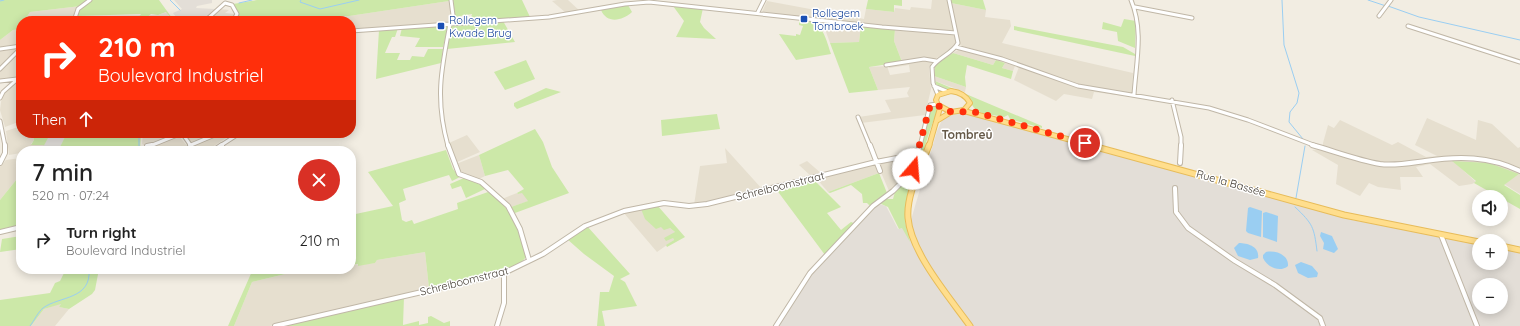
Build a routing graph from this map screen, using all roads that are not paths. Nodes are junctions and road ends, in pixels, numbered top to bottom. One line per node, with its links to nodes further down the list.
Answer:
1 (90, 0): 11 (street)
2 (451, 0): 17 (street)
3 (764, 0): 9 (street)
4 (949, 0): 22 (street)
5 (1131, 0): 7 (street)
6 (1391, 0): 14 (street)
7 (1135, 7): 15 (street); 36 (street)
8 (739, 10): 9 (street); 10 (street); 17 (street)
9 (758, 12): 10 (street)
10 (763, 13): 16 (street)
11 (77, 16)
12 (211, 16): 13 (street)
13 (236, 16)
14 (1378, 16)
15 (1192, 18)
16 (816, 20): 20 (street); 22 (street)
17 (454, 23): 18 (street)
18 (450, 24): 21 (street); 69 (street)
19 (1408, 26): 28 (street)
20 (821, 27)
21 (356, 31)
22 (956, 33): 23 (street)
23 (956, 46): 27 (street); 36 (street)
24 (16, 47): 25 (street)
25 (0, 49)
26 (15, 54): 30 (street)
27 (936, 61): 29 (street); 34 (street)
28 (1520, 62)
29 (886, 65)
30 (0, 69)
31 (16, 78): 32 (street)
32 (0, 81)
33 (16, 81): 38 (street)
34 (934, 85): 35 (street); 37 (street)
35 (946, 92): 37 (main road); 41 (main road, Rue la Bassée)
36 (1134, 94): 39 (street)
37 (938, 95): 40 (main road)
38 (0, 98)
39 (1172, 100): 59 (street); 61 (street)
40 (937, 104): 42 (main road); 55 (street)
41 (970, 105): 43 (main road); 45 (main road, Rue la Bassée)
42 (940, 108): 44 (main road); 47 (main road)
43 (964, 111): 44 (main road, Rue la Bassée); 45 (main road, Rue la Bassée)
44 (951, 112): 47 (main road)
45 (986, 115): 65 (main road, Rue la Bassée)
46 (858, 117): 57 (street)
47 (938, 120): 74 (main road)
48 (0, 121): 56 (street)
49 (170, 138): 52 (street)
50 (209, 138): 53 (street)
51 (232, 138): 54 (street)
52 (150, 146)
53 (195, 146)
54 (220, 146)
55 (918, 154): 57 (street, Schreiboomstraat); 73 (street)
56 (2, 159): 58 (street)
57 (876, 162): 60 (street); 69 (street, Schreiboomstraat)
58 (0, 163)
59 (1180, 163)
60 (880, 171)
61 (1520, 171)
62 (1175, 188): 75 (street)
63 (16, 228): 64 (street)
64 (0, 232)
65 (1441, 235): 66 (main road, Rue la Bassée); 76 (street)
66 (1472, 241)
67 (1508, 247): 68 (main road)
68 (1520, 250)
69 (529, 260): 70 (street, Schreiboomstraat)
70 (504, 273): 71 (street, Schreiboomstraat); 72 (street)
71 (275, 326)
72 (497, 326)
73 (776, 326)
74 (970, 326)
75 (1324, 326)
76 (1477, 326)

